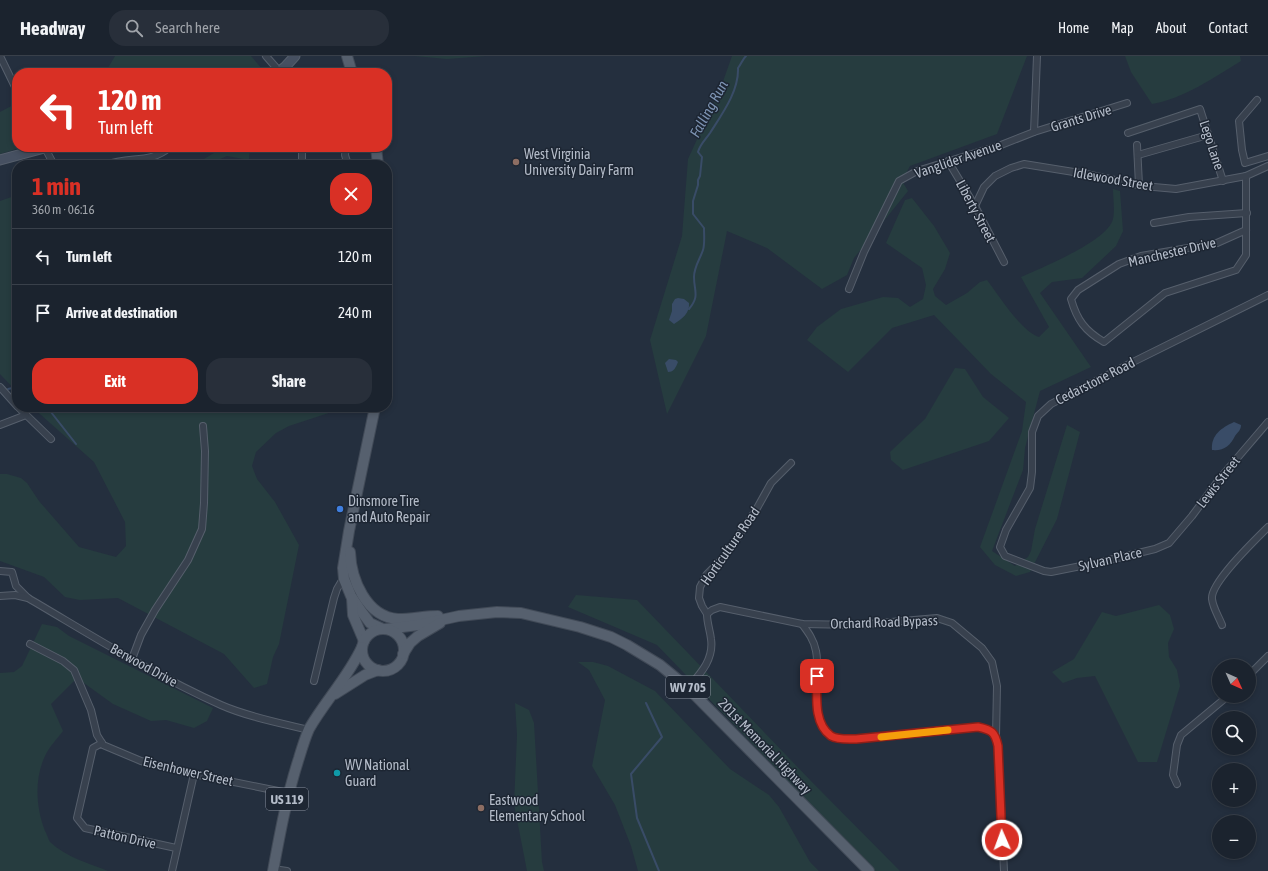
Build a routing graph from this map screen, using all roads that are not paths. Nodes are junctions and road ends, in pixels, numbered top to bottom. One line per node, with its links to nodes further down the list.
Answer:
1 (266, 56): 6 (street)
2 (295, 56): 7 (street)
3 (347, 56): 8 (main road)
4 (1037, 56): 12 (street)
5 (2, 57): 9 (street)
6 (274, 68)
7 (283, 68)
8 (351, 68)
9 (12, 81)
10 (1257, 100): 19 (street)
11 (1127, 103): 12 (street, Grants Drive)
12 (1034, 132): 22 (street, Vanglider Avenue)
13 (1128, 133): 14 (street, Lego Lane)
14 (1208, 135): 18 (street); 25 (street, Lego Lane)
15 (1137, 145): 18 (street)
16 (31, 152): 20 (street)
17 (164, 152): 21 (street)
18 (1138, 154): 26 (street)
19 (1268, 156)
20 (0, 160)
21 (122, 160)
22 (948, 161): 27 (street, Liberty Street); 32 (street, Vanglider Avenue)
23 (1268, 166): 24 (street, Idlewood Street)
24 (1246, 176): 25 (street, Idlewood Street); 28 (street, Manchester Drive)
25 (1223, 181): 26 (street, Idlewood Street)
26 (1138, 185): 27 (street, Idlewood Street)
27 (975, 206): 31 (street, Liberty Street)
28 (1247, 213): 29 (street); 30 (street, Manchester Drive)
29 (1154, 223)
30 (1246, 230): 30 (street, Manchester Drive)
31 (1004, 262)
32 (849, 289)
33 (1268, 295): 48 (street, Cedarstone Road)
34 (0, 387): 35 (street)
35 (12, 400)
36 (23, 412): 38 (street)
37 (374, 412): 45 (main road)
38 (26, 415): 40 (street); 42 (street)
39 (1268, 422): 46 (street, Lewis Street)
40 (0, 425)
41 (202, 426): 62 (street)
42 (51, 439)
43 (791, 463): 53 (street, Horticulture Road)
44 (1268, 527): 56 (street)
45 (349, 531): 49 (main road); 54 (main road)
46 (1169, 543): 48 (street, Sylvan Place)
47 (0, 571): 52 (street, Berwood Drive)
48 (1051, 572)
49 (344, 578): 51 (main road); 65 (street)
50 (0, 596): 52 (street)
51 (351, 596): 57 (main road); 59 (main road)
52 (28, 598): 62 (street, Berwood Drive)
53 (707, 614): 55 (street, Orchard Road Bypass); 66 (street)
54 (448, 617): 57 (main road, 201st Memorial Highway / WV 705); 60 (main road, 201st Memorial Highway / WV 705); 66 (main road, 201st Memorial Highway / WV 705)
55 (802, 624): 70 (street, Orchard Road Bypass); 70 (street)
56 (1222, 625)
57 (384, 629): 59 (main road); 60 (main road)
58 (30, 644): 71 (street)
59 (363, 644): 64 (main road); 67 (main road, US 119)
60 (403, 654): 64 (main road)
61 (1268, 656): 63 (street)
62 (132, 660): 69 (street, Berwood Drive)
63 (1256, 668)
64 (378, 670): 67 (main road, US 119)
65 (314, 681)
66 (688, 688): 79 (main road, 201st Memorial Highway / WV 705)
67 (333, 695): 69 (main road, US 119)
68 (1220, 703): 73 (street)
69 (309, 730): 74 (main road, US 119)
70 (996, 736): 80 (street, Orchard Road Bypass)
71 (102, 743): 72 (street, Eisenhower Street); 75 (street, Patton Drive)
72 (194, 774): 74 (street, Eisenhower Street); 75 (street)
73 (1177, 784)
74 (288, 793): 76 (main road, US 119)
75 (176, 848): 77 (street)
76 (273, 870): 78 (street)
77 (172, 871)
78 (287, 871)
79 (869, 871)
80 (1004, 871)

